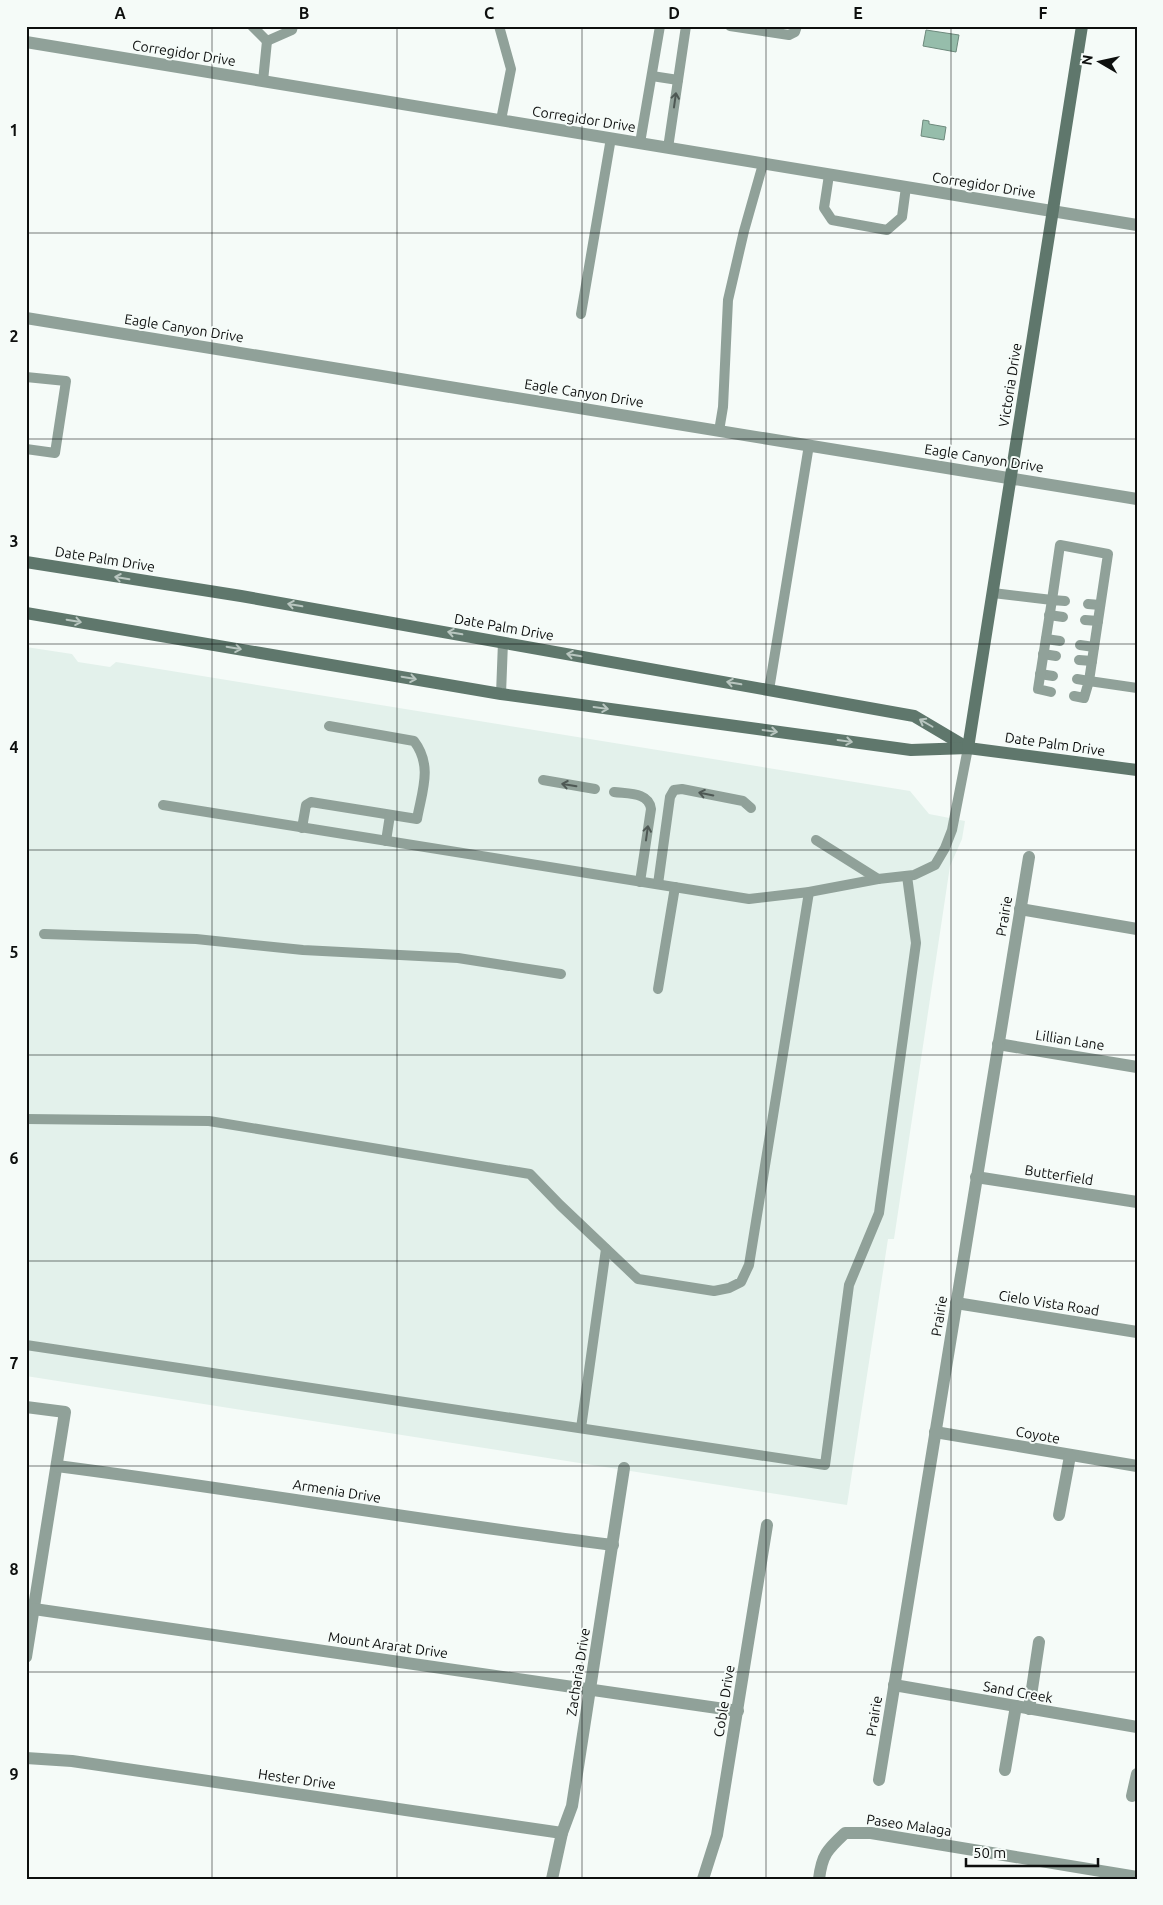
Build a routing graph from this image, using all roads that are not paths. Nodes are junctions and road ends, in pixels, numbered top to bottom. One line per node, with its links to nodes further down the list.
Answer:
1 (252, 26): 10 (lane)
2 (293, 26): 10 (lane)
3 (499, 26): 14 (lane)
4 (660, 26): 11 (lane)
5 (686, 26): 12 (lane)
6 (730, 26): 7 (lane)
7 (797, 26)
8 (1082, 26): 21 (main road, Victoria Drive)
9 (26, 42): 13 (street, Corregidor Drive)
10 (267, 42): 13 (lane)
11 (652, 76): 12 (lane); 16 (lane)
12 (678, 80): 17 (lane, one-way to 12)
13 (262, 81): 14 (street, Corregidor Drive)
14 (501, 120): 15 (street, Corregidor Drive)
15 (610, 138): 16 (street, Corregidor Drive); 23 (lane)
16 (640, 143): 17 (street, Corregidor Drive)
17 (668, 148): 18 (street, Corregidor Drive)
18 (762, 164): 19 (street, Corregidor Drive); 26 (lane)
19 (829, 175): 20 (street, Corregidor Drive); 20 (lane)
20 (906, 187): 21 (street, Corregidor Drive)
21 (1053, 212): 22 (street, Corregidor Drive); 29 (main road, Victoria Drive)
22 (1137, 225)
23 (581, 314)
24 (26, 318): 26 (street, Eagle Canyon Drive)
25 (26, 377): 28 (lane)
26 (719, 431): 27 (street, Eagle Canyon Drive)
27 (809, 445): 29 (street, Eagle Canyon Drive); 56 (lane)
28 (26, 449)
29 (1011, 478): 30 (street, Eagle Canyon Drive); 32 (main road, Victoria Drive)
30 (1137, 498)
31 (26, 562): 44 (main road, Date Palm Drive, one-way to 31)
32 (993, 593): 33 (lane); 61 (main road, Victoria Drive)
33 (1052, 600): 34 (lane); 36 (lane); 38 (lane)
34 (1065, 601)
35 (1088, 604): 36 (lane)
36 (1100, 605): 41 (lane)
37 (26, 613): 58 (main road, Date Palm Drive, one-way to 58)
38 (1049, 615): 39 (lane); 42 (lane)
39 (1063, 617)
40 (1085, 620): 41 (lane)
41 (1098, 621): 46 (lane)
42 (1046, 639): 43 (lane); 47 (lane)
43 (1060, 641)
44 (503, 642): 56 (main road, Date Palm Drive, one-way to 44); 58 (lane)
45 (1080, 645): 46 (lane)
46 (1094, 647): 50 (lane)
47 (1043, 654): 48 (lane); 51 (lane)
48 (1056, 656)
49 (1080, 660): 50 (lane)
50 (1092, 662): 54 (lane)
51 (1040, 674): 52 (lane); 57 (lane)
52 (1053, 676)
53 (1076, 679): 54 (lane)
54 (1089, 681): 55 (lane); 59 (lane)
55 (1137, 688)
56 (769, 690): 61 (main road, Date Palm Drive, one-way to 56)
57 (1051, 692)
58 (501, 694): 61 (main road, Date Palm Drive, one-way to 61)
59 (1074, 696)
60 (329, 726): 68 (lane)
61 (968, 748): 62 (main road, Date Palm Drive); 73 (lane)
62 (1137, 770)
63 (543, 780): 64 (lane, one-way to 63)
64 (595, 789)
65 (614, 792): 75 (lane, one-way to 65)
66 (163, 805): 69 (lane)
67 (752, 808): 76 (lane, one-way to 76)
68 (390, 815): 69 (lane); 71 (lane)
69 (302, 828): 71 (lane)
70 (816, 840): 74 (lane)
71 (386, 841): 75 (lane)
72 (1029, 857): 79 (street, Prairie)
73 (906, 876): 74 (lane); 94 (lane)
74 (878, 879): 78 (lane)
75 (640, 882): 76 (lane)
76 (658, 884): 77 (lane)
77 (675, 887): 78 (lane); 83 (lane)
78 (809, 892): 89 (lane)
79 (1020, 909): 80 (street); 84 (street, Prairie)
80 (1137, 929)
81 (44, 934): 82 (lane)
82 (561, 974)
83 (658, 989)
84 (998, 1044): 85 (street, Lillian Lane); 87 (street, Prairie)
85 (1137, 1067)
86 (26, 1119): 89 (lane)
87 (976, 1177): 88 (street, Butterfield); 90 (street, Prairie)
88 (1137, 1202)
89 (606, 1249): 94 (lane)
90 (956, 1303): 91 (street, Cielo Vista Road); 95 (street, Prairie)
91 (1137, 1332)
92 (26, 1345): 94 (lane)
93 (26, 1407): 97 (street)
94 (581, 1428)
95 (935, 1432): 96 (street, Coyote); 106 (street, Prairie)
96 (1070, 1456): 98 (street, Coyote); 100 (street)
97 (57, 1466): 102 (street, Armenia Drive); 103 (street)
98 (1137, 1466)
99 (624, 1468): 102 (street, Zacharia Drive)
100 (1059, 1515)
101 (767, 1525): 110 (street, Coble Drive)
102 (613, 1545): 107 (street, Zacharia Drive)
103 (34, 1608): 105 (street); 107 (street, Mount Ararat Drive)
104 (1040, 1642): 109 (street)
105 (26, 1657)
106 (894, 1686): 108 (street, Sand Creek); 115 (street, Prairie)
107 (590, 1689): 110 (street, Mount Ararat Drive); 117 (street, Zacharia Drive)
108 (1016, 1706): 109 (street, Sand Creek); 113 (street)
109 (1029, 1709): 111 (street, Sand Creek)
110 (738, 1711): 120 (street, Coble Drive)
111 (1137, 1728)
112 (26, 1758): 117 (street, Hester Drive)
113 (1006, 1770)
114 (1137, 1774): 116 (street)
115 (879, 1780)
116 (1132, 1796)
117 (562, 1833): 119 (street, Zacharia Drive)
118 (1137, 1877): 121 (street, Paseo Malaga)
119 (552, 1879)
120 (703, 1879)
121 (819, 1879)

